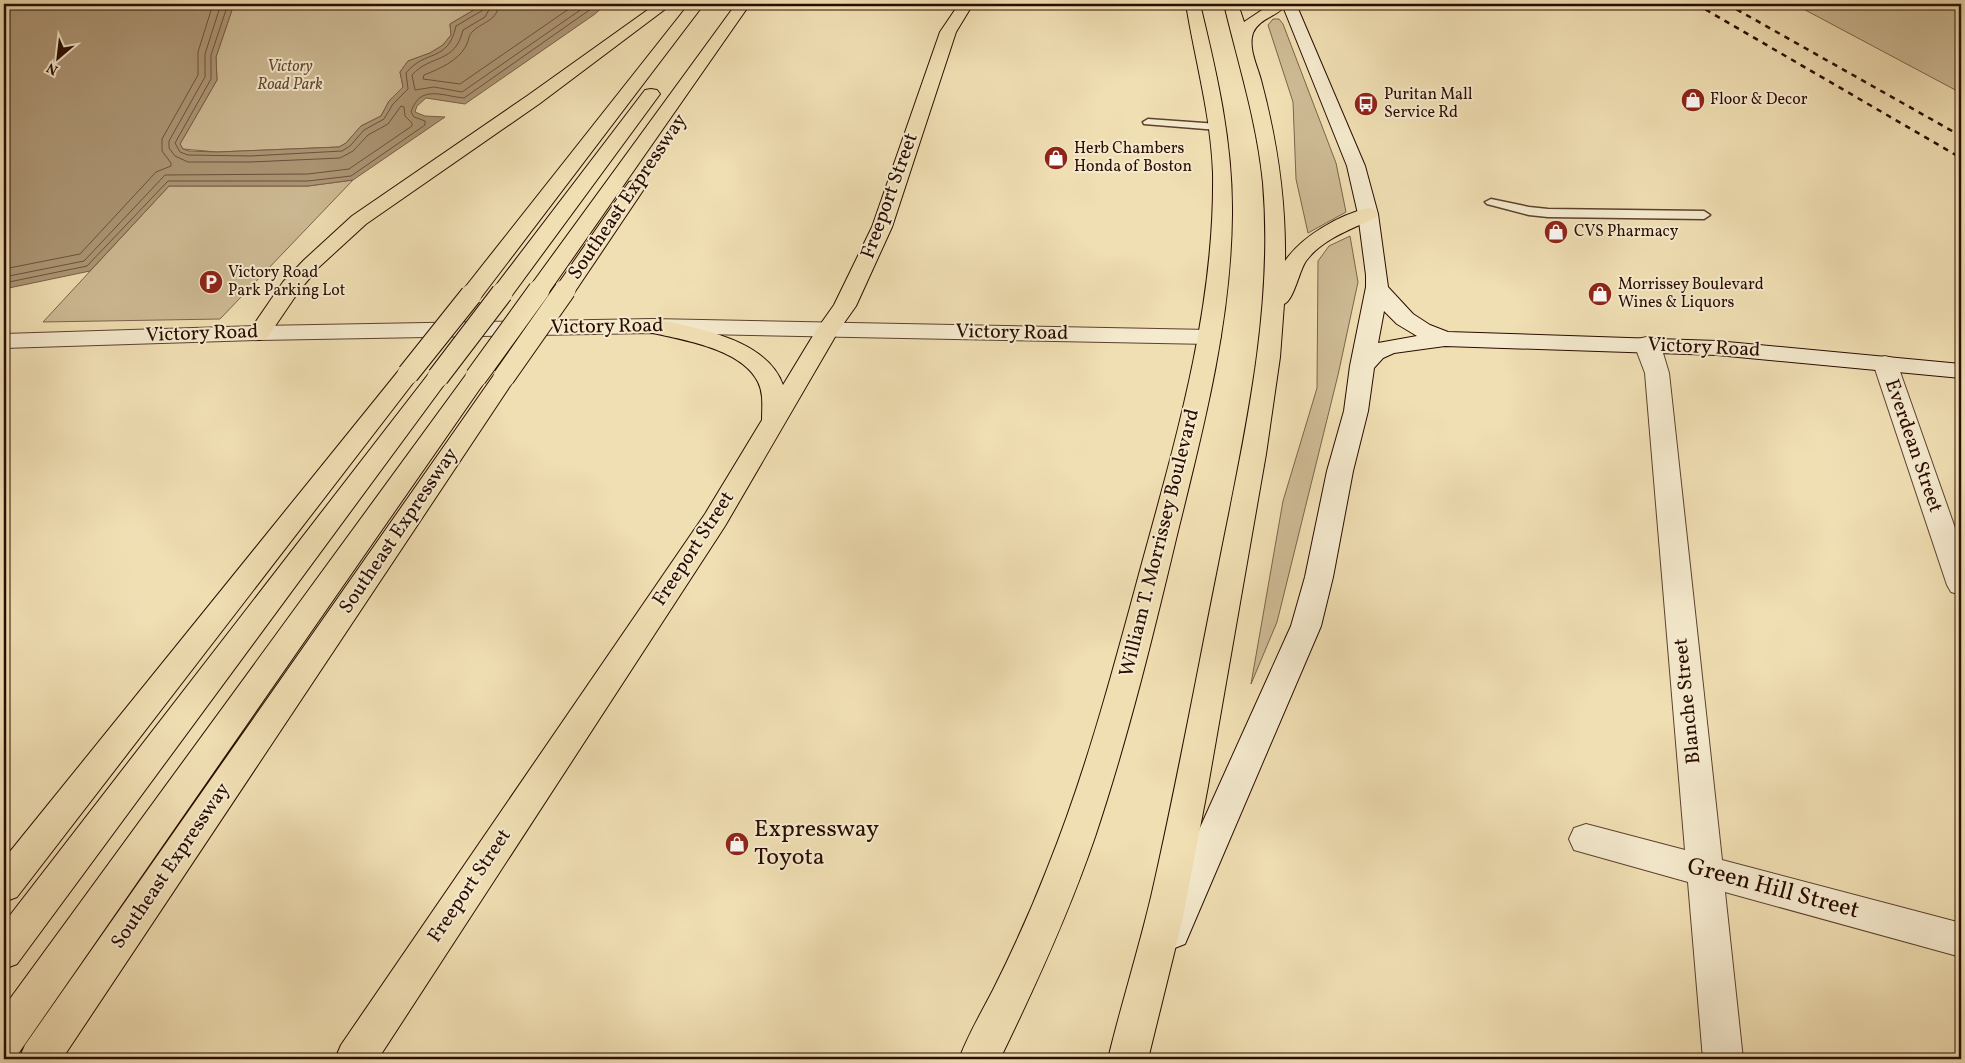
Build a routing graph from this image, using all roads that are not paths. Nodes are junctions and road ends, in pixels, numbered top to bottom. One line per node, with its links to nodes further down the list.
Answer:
1 (665, 4): 23 (main road)
2 (966, 4): 22 (main road, Freeport Street)
3 (1193, 4): 13 (main road, William T. Morrissey Boulevard)
4 (1231, 4): 10 (main road)
5 (1280, 4): 10 (main road)
6 (1289, 4): 17 (street)
7 (750, 7): 14 (main road, Southeast Expressway); 31 (main road, bridge)
8 (705, 8): 9 (main road); 36 (main road, bridge)
9 (689, 43)
10 (1242, 44): 20 (main road)
11 (660, 82): 38 (main road, bridge)
12 (1148, 122): 13 (lane)
13 (1218, 126): 24 (main road, William T. Morrissey Boulevard)
14 (664, 145)
15 (648, 169): 31 (main road, Southeast Expressway, bridge)
16 (1491, 202): 18 (lane)
17 (1368, 214): 19 (street); 20 (main road)
18 (1704, 215)
19 (1377, 287): 25 (street, Victory Road); 29 (street)
20 (1272, 324): 39 (main road)
21 (652, 326): 22 (street, Victory Road); 23 (street, Victory Road); 32 (main road)
22 (828, 329): 24 (street, Victory Road); 32 (main road, Freeport Street)
23 (259, 333): 26 (street, Victory Road)
24 (1210, 337): 43 (main road, William T. Morrissey Boulevard)
25 (1445, 339): 27 (street, Victory Road); 29 (street, Victory Road)
26 (4, 340)
27 (1646, 344): 28 (street, Victory Road); 35 (street, Blanche Street)
28 (1885, 363): 30 (street, Victory Road); 33 (street, Everdean Street)
29 (1362, 366): 39 (street)
30 (1961, 371)
31 (490, 377): 40 (main road); 41 (main road, Southeast Expressway)
32 (774, 419): 42 (main road, Freeport Street)
33 (1961, 585)
34 (1586, 840): 35 (street, Green Hill Street)
35 (1705, 872): 37 (street, Green Hill Street); 45 (street, Blanche Street)
36 (4, 886)
37 (1961, 940)
38 (4, 952)
39 (1146, 991): 44 (main road)
40 (4, 1040)
41 (38, 1059)
42 (355, 1059)
43 (979, 1059)
44 (1128, 1059)
45 (1723, 1059)

